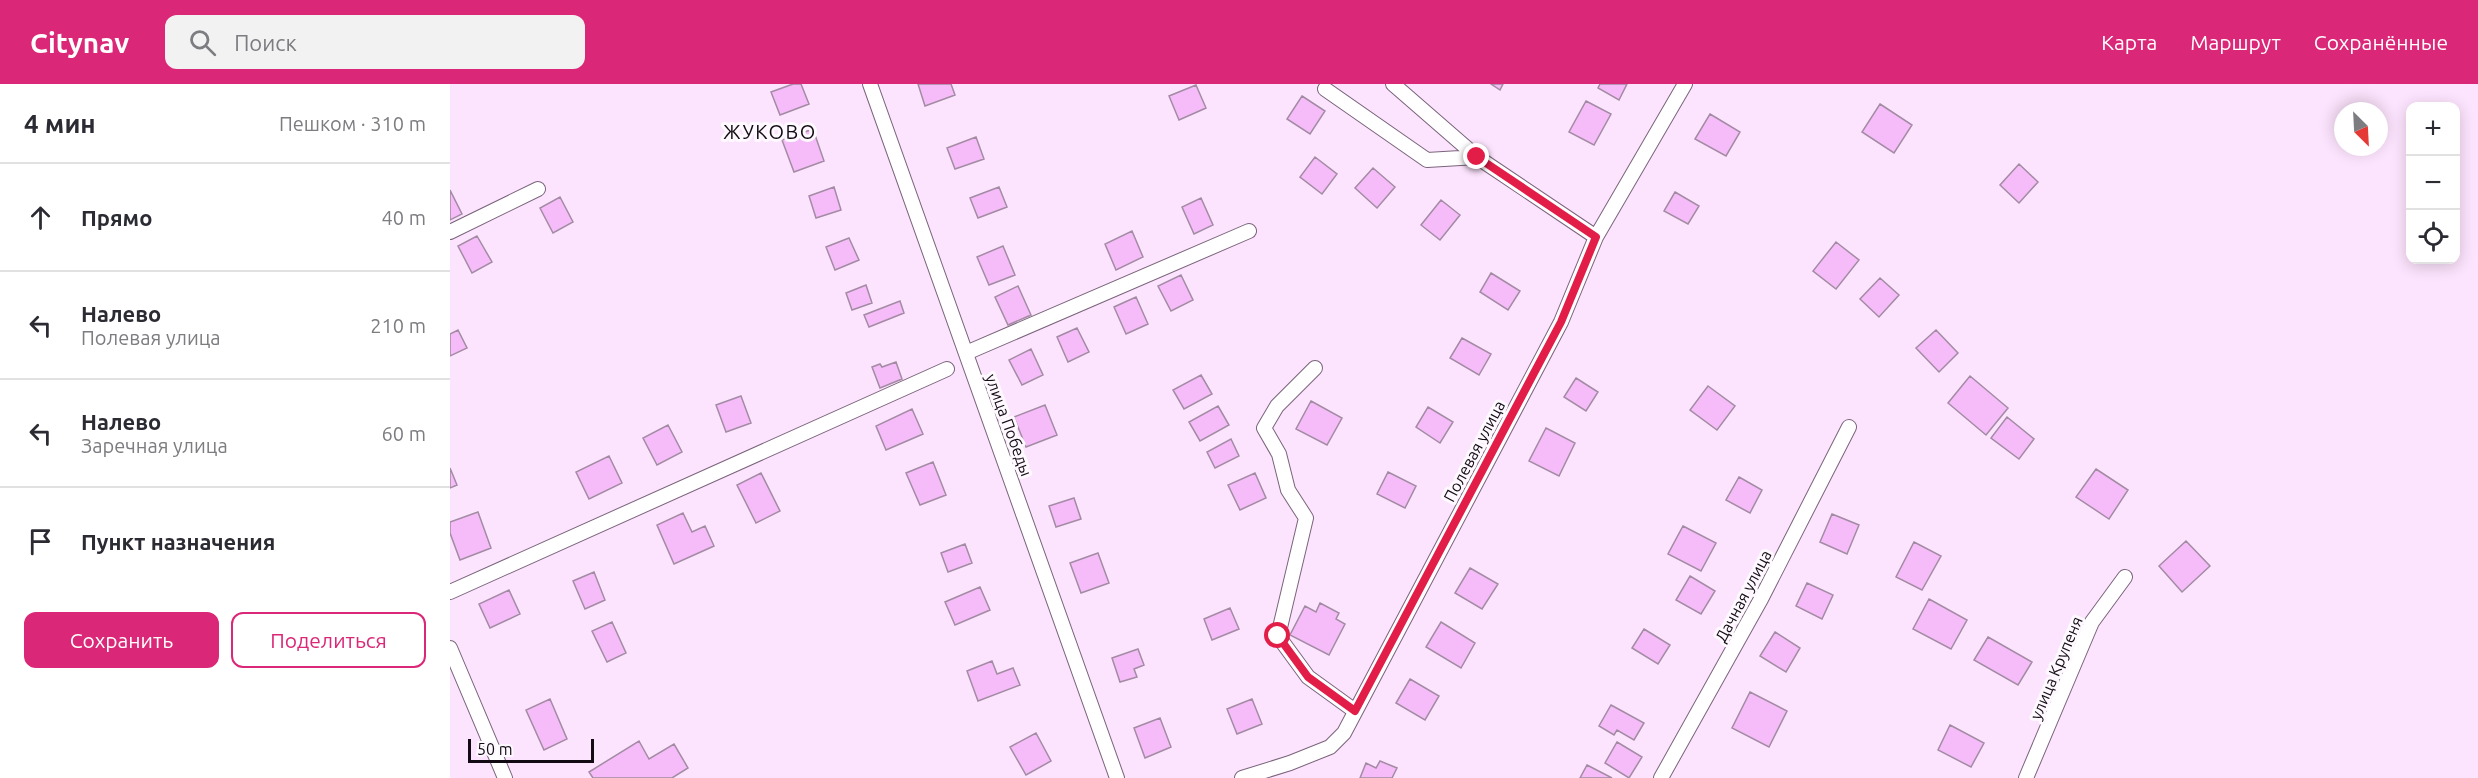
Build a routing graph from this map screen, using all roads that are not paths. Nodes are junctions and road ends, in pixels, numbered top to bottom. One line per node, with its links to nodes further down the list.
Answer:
1 (870, 84): 10 (street, улица Победы)
2 (1393, 84): 5 (street)
3 (1685, 84): 9 (street, Полевая улица)
4 (1325, 89): 5 (street)
5 (1477, 157): 9 (street)
6 (538, 189): 8 (street)
7 (1249, 231): 10 (street)
8 (450, 232)
9 (1596, 237): 17 (street, Полевая улица)
10 (966, 353): 19 (street, улица Победы)
11 (1315, 368): 17 (street)
12 (947, 369): 15 (street)
13 (1849, 427): 21 (street, Дачная улица)
14 (2125, 577): 22 (street, улица Крупеня)
15 (450, 591)
16 (450, 648): 18 (street)
17 (1355, 711): 20 (street, Полевая улица)
18 (505, 778)
19 (1117, 778)
20 (1242, 778)
21 (1661, 778)
22 (2026, 778)

